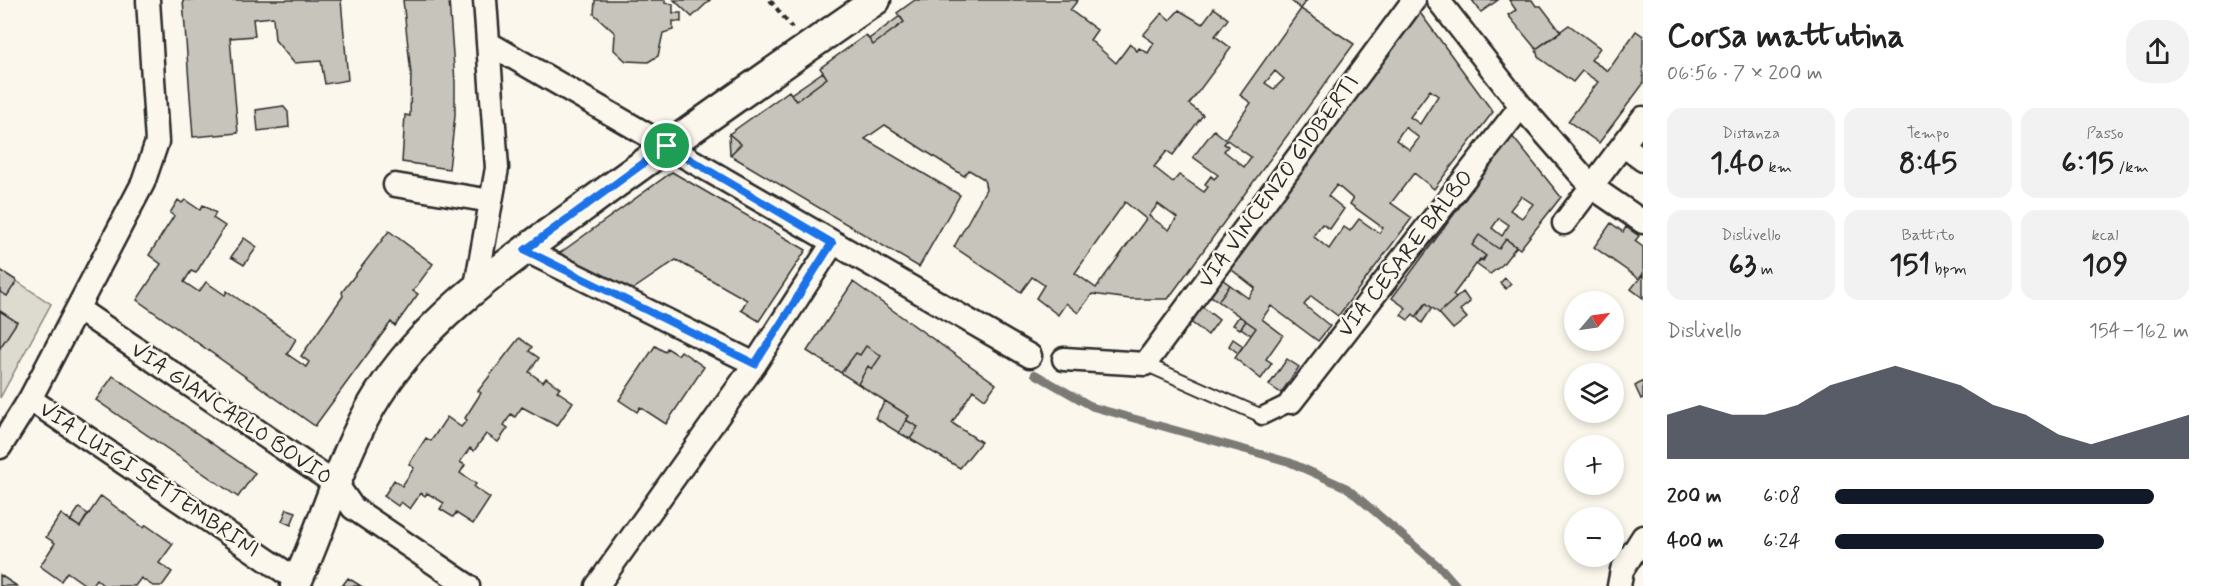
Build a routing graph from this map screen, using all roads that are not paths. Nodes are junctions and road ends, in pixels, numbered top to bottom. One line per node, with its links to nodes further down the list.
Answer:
1 (148, 0): 20 (street)
2 (485, 0): 6 (street)
3 (876, 0): 10 (street)
4 (1413, 0): 24 (street, VIA VINCENZO GIOBERTI)
5 (1438, 0): 7 (street)
6 (490, 44): 10 (street); 14 (street)
7 (1521, 106): 13 (street); 26 (street, VIA CESARE BALBO)
8 (1643, 118): 9 (street)
9 (1623, 145): 11 (street); 13 (street)
10 (667, 146): 17 (street); 18 (street)
11 (1643, 160)
12 (395, 185): 14 (street)
13 (1592, 187): 15 (street); 16 (street)
14 (491, 201): 19 (street)
15 (1643, 222)
16 (1564, 223)
17 (832, 243): 21 (street); 23 (street)
18 (525, 250): 19 (street); 23 (street)
19 (476, 286): 29 (street)
20 (78, 309): 25 (street); 29 (street, VIA GIANCARLO BOVIO)
21 (1030, 356)
22 (1064, 359): 24 (street)
23 (755, 364): 33 (street)
24 (1145, 364): 27 (lane)
25 (30, 399): 28 (street); 31 (street, VIA LUIGI SETTEMBRINI)
26 (1291, 402): 27 (street)
27 (1262, 416)
28 (0, 447)
29 (337, 484): 31 (street); 32 (street, VIA GIANCARLO BOVIO)
30 (1643, 537): 34 (street)
31 (297, 584)
32 (468, 586)
33 (597, 586)
34 (1619, 586)

